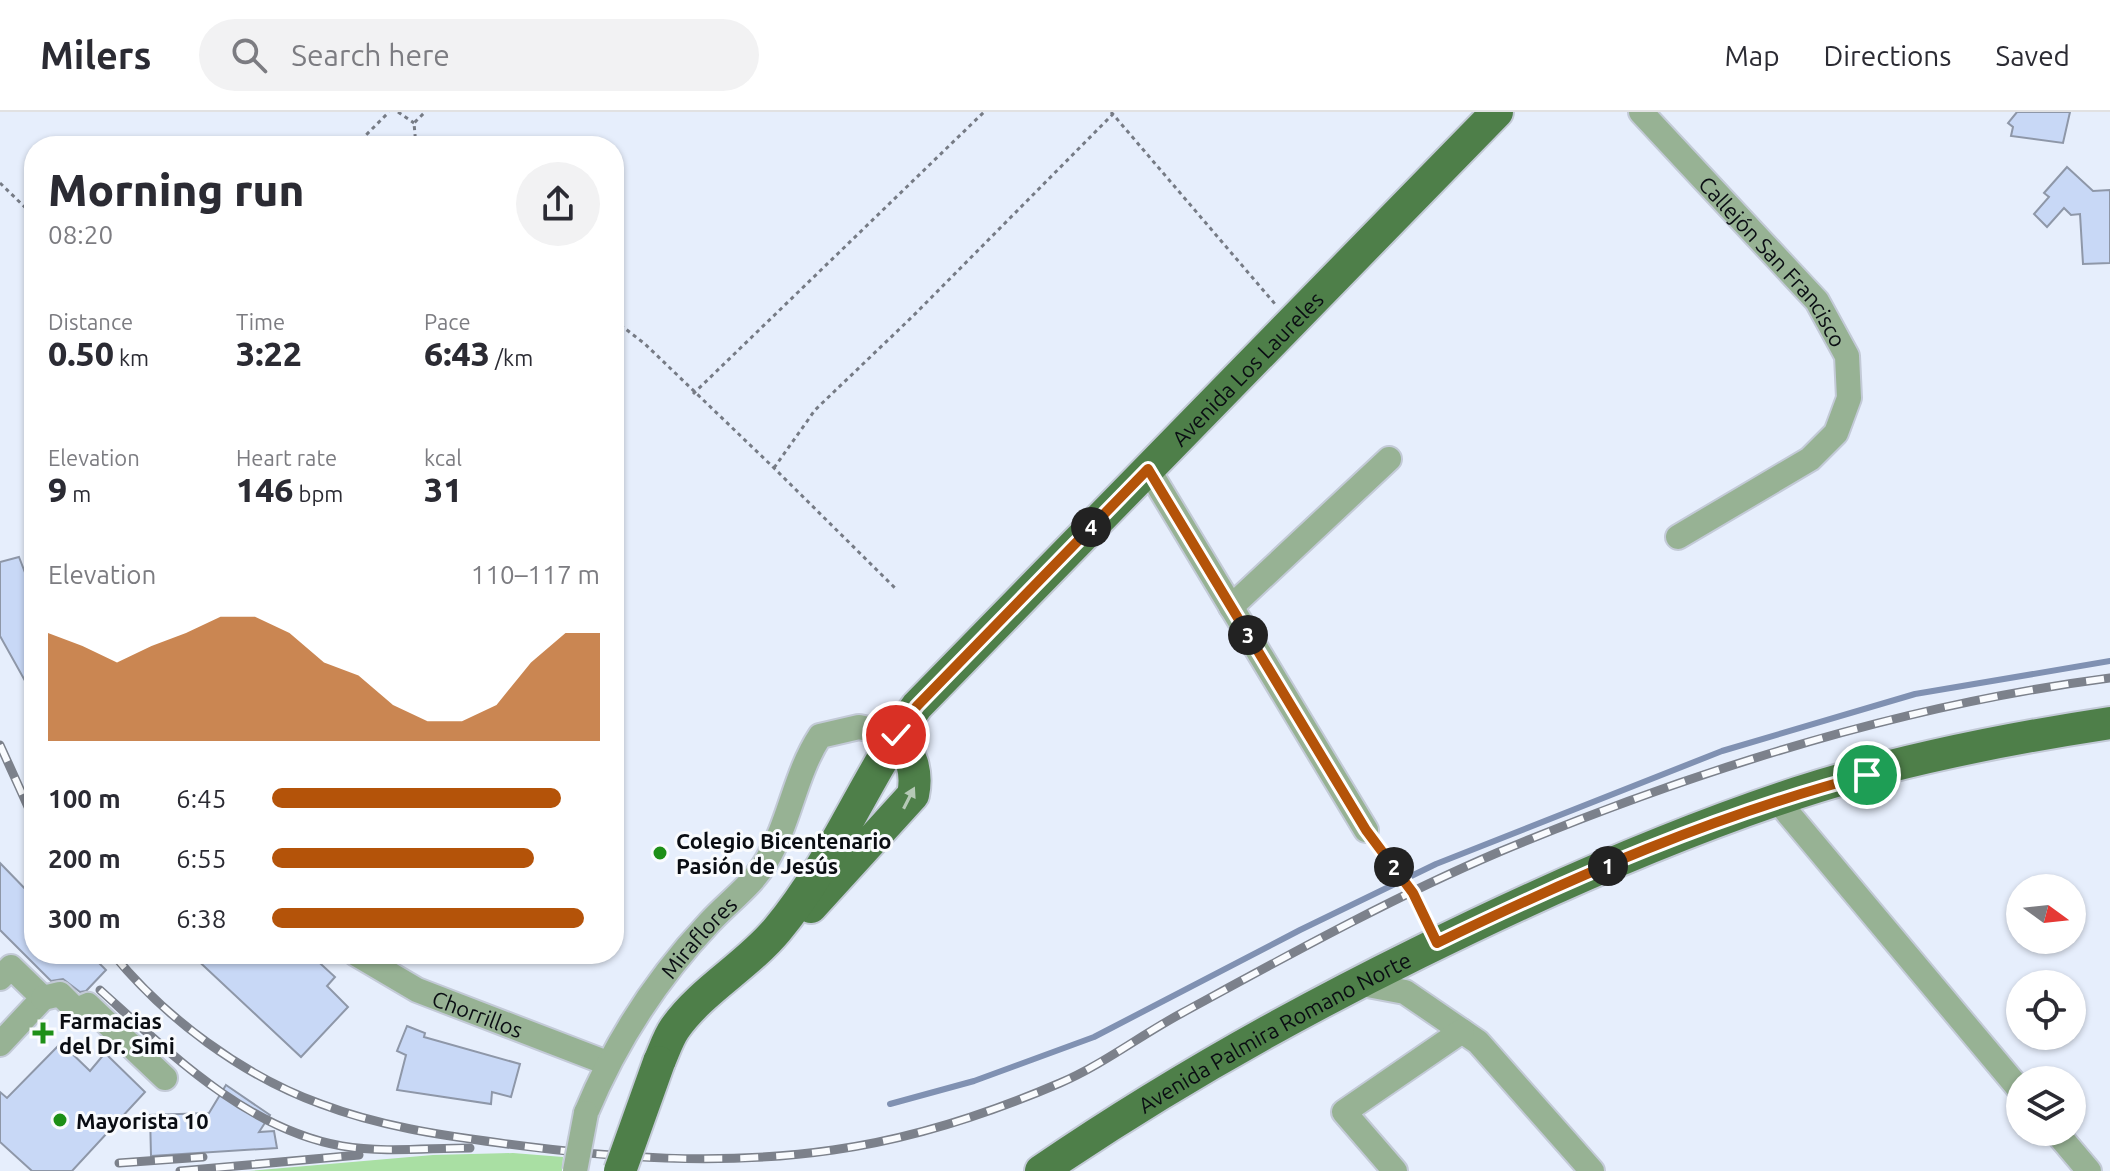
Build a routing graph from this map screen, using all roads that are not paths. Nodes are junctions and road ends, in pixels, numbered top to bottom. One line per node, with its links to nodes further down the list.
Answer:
1 (1497, 112): 4 (main road, Avenida Los Laureles)
2 (1641, 112): 5 (street, Callejón San Francisco)
3 (1389, 459): 6 (street)
4 (1148, 469): 6 (street); 8 (main road, Avenida Los Laureles)
5 (1678, 537)
6 (1231, 607): 10 (street)
7 (2110, 723): 9 (main road, Avenida Palmira Romano Norte)
8 (896, 735): 11 (main road, Avenida Los Laureles); 11 (main road, one-way to 8); 18 (street, Miraflores)
9 (1777, 800): 14 (main road, Avenida Palmira Romano Norte); 19 (street)
10 (1366, 830)
11 (777, 931): 23 (main road, Avenida Los Laureles, bridge)
12 (373, 964): 18 (street, Chorrillos)
13 (4, 967): 15 (street)
14 (1357, 983): 16 (street); 24 (main road, Avenida Palmira Romano Norte)
15 (43, 998): 17 (street); 20 (street)
16 (1462, 1031): 25 (street); 26 (street)
17 (0, 1044)
18 (607, 1063): 22 (street, Miraflores, bridge)
19 (2006, 1073)
20 (165, 1078)
21 (2068, 1146): 27 (street)
22 (575, 1171)
23 (620, 1171)
24 (1041, 1171)
25 (1395, 1171)
26 (1592, 1171)
27 (2089, 1171)

